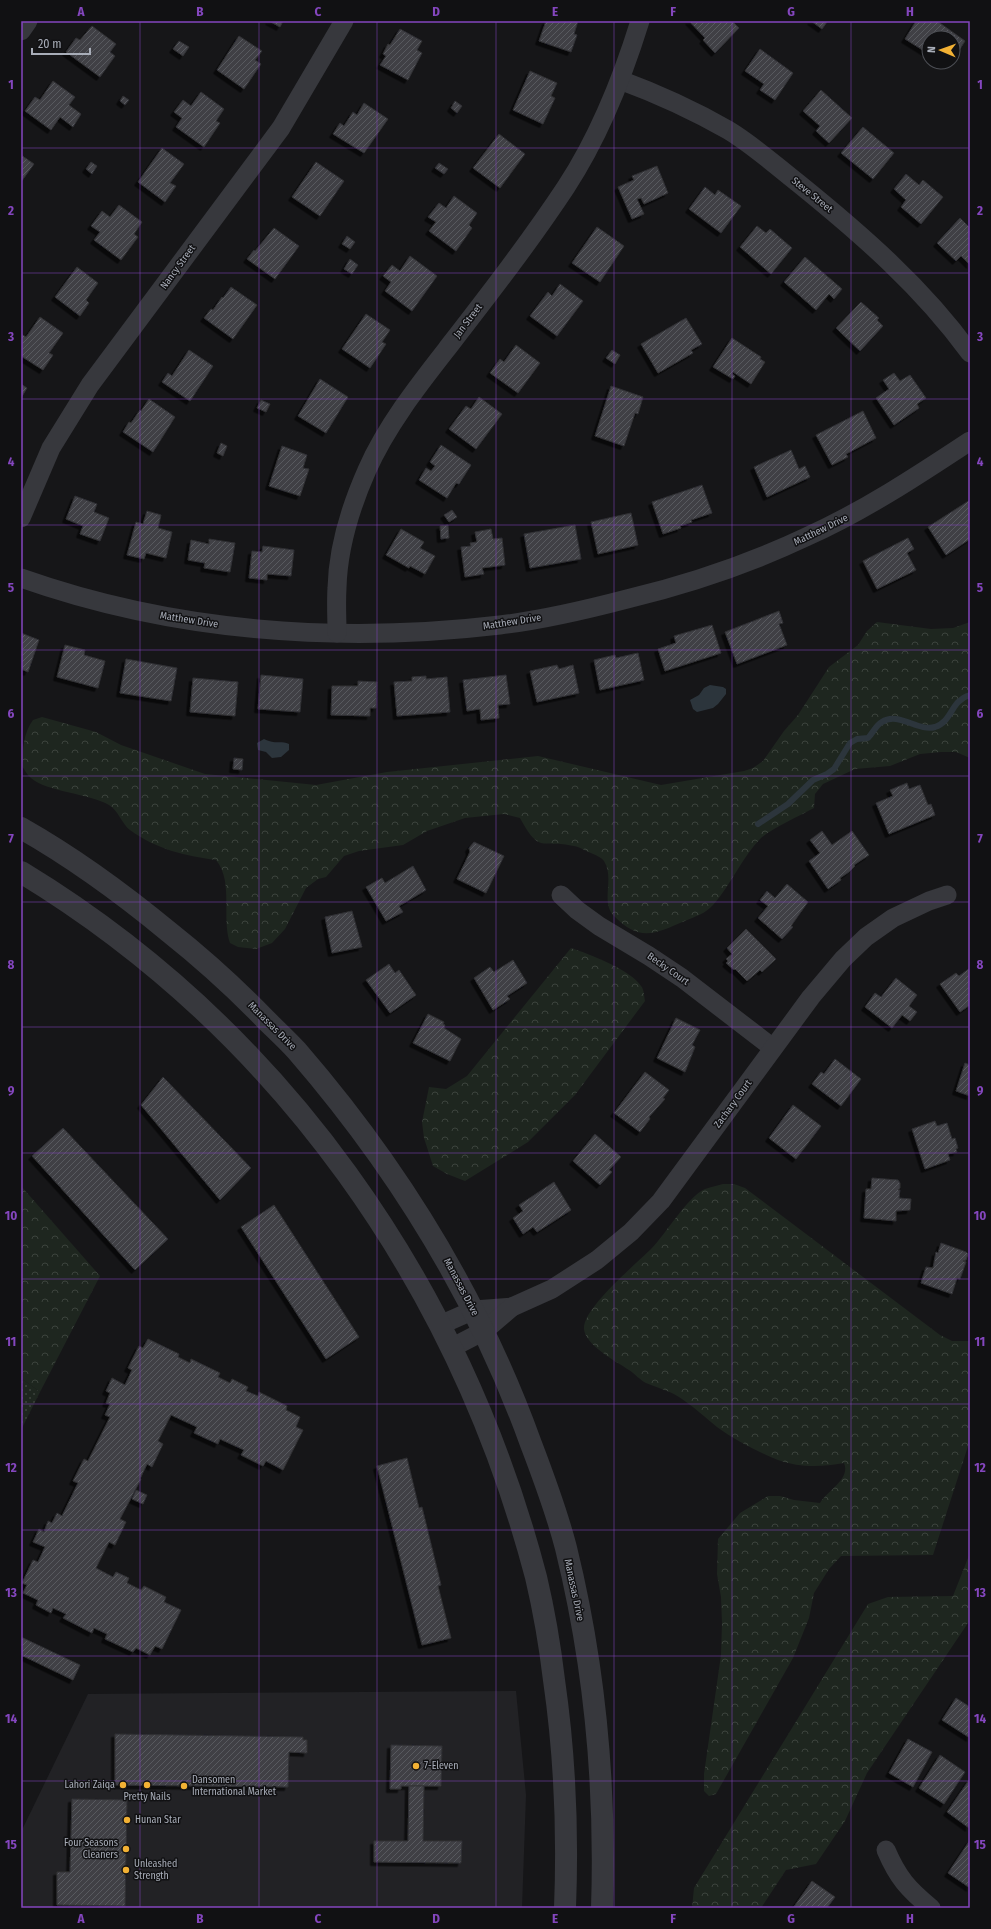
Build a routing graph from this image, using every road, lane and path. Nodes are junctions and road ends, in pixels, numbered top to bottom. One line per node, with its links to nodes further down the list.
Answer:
1 (28, 21): 4 (street)
2 (344, 21): 8 (street, Nancy Street)
3 (640, 21): 5 (street, Jan Street)
4 (21, 31)
5 (620, 80): 6 (street, Steve Street); 10 (street, Jan Street)
6 (970, 353)
7 (970, 441): 10 (street, Matthew Drive)
8 (21, 518)
9 (21, 578): 10 (street, Matthew Drive)
10 (337, 633)
11 (21, 828): 17 (street, Manassas Drive)
12 (21, 872): 18 (street)
13 (561, 895): 15 (street, Becky Court)
14 (947, 895): 15 (street, Zachary Court)
15 (773, 1048): 16 (street, Zachary Court)
16 (512, 1307): 17 (street, Zachary Court); 19 (street, Zachary Court)
17 (474, 1310): 18 (street, Zachary Court); 19 (street, Manassas Drive)
18 (440, 1325): 20 (street)
19 (484, 1330): 20 (street, Zachary Court); 23 (street, Manassas Drive)
20 (451, 1348): 22 (street)
21 (886, 1850): 24 (street)
22 (565, 1908)
23 (602, 1908)
24 (931, 1908)

